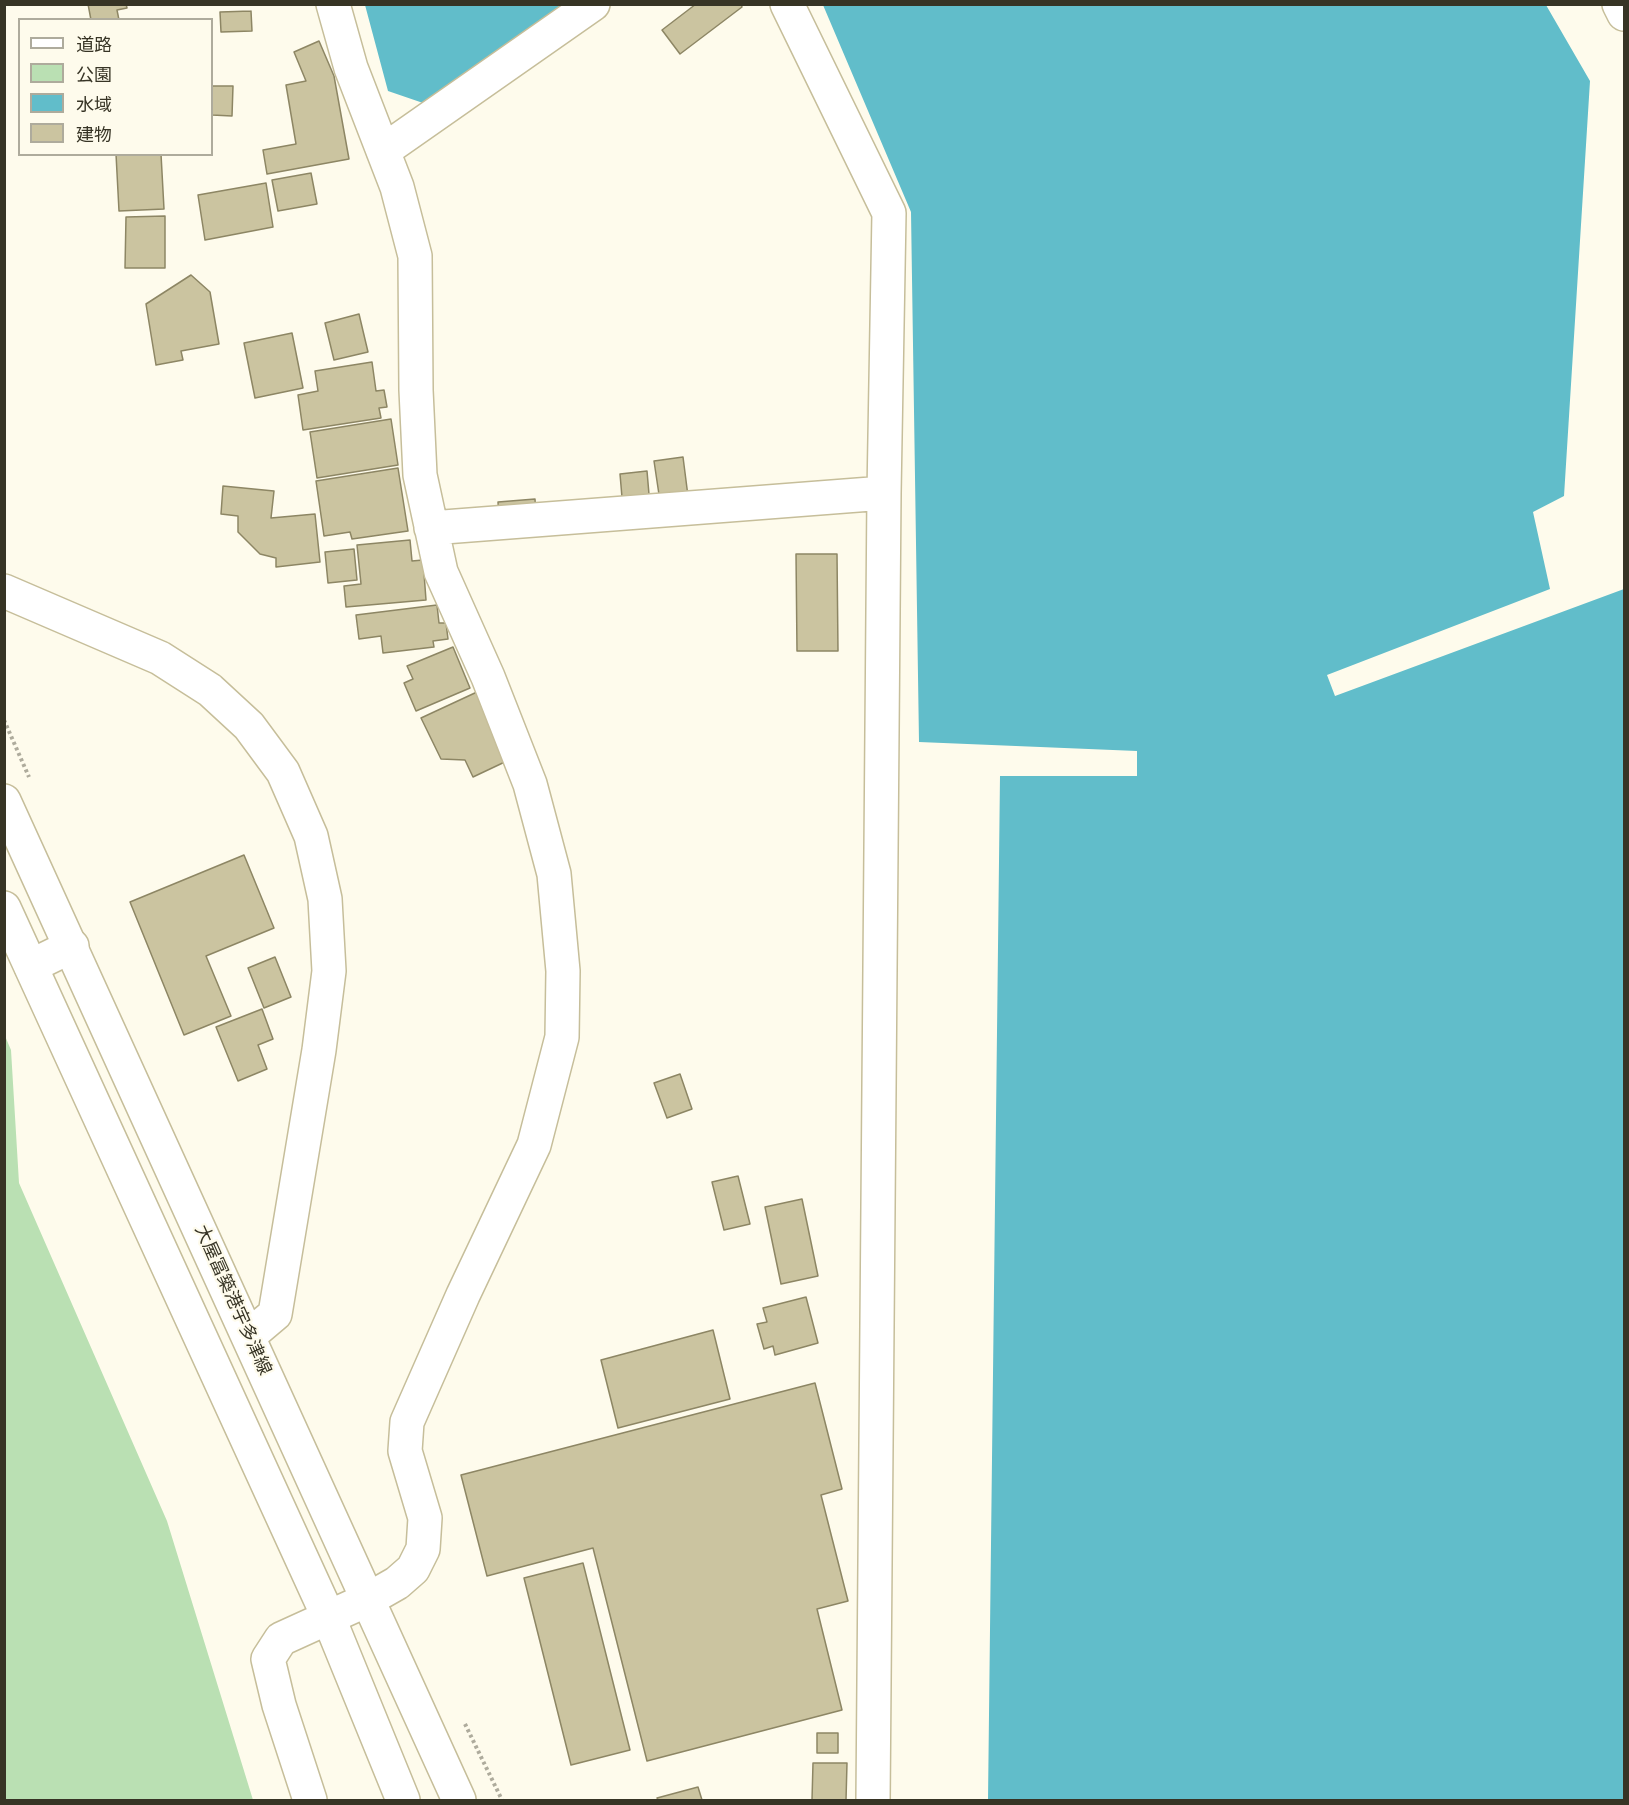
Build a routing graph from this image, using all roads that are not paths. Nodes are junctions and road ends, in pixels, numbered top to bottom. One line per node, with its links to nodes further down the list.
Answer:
1 (333, 4): 6 (street)
2 (593, 4): 6 (street)
3 (787, 4): 7 (street)
4 (1619, 4): 5 (street)
5 (1624, 14)
6 (383, 150): 8 (street)
7 (884, 494): 8 (street); 20 (street)
8 (431, 528): 15 (street)
9 (4, 591): 14 (street)
10 (4, 801): 12 (street, 大屋冨築港宇多津線)
11 (4, 908): 13 (street)
12 (72, 946): 13 (street); 14 (street, 大屋冨築港宇多津線)
13 (31, 966): 16 (street)
14 (249, 1336): 15 (street, 大屋冨築港宇多津線)
15 (369, 1599): 16 (street); 19 (street, 大屋冨築港宇多津線)
16 (328, 1616): 17 (street); 18 (street)
17 (310, 1800)
18 (403, 1800)
19 (459, 1800)
20 (873, 1800)

